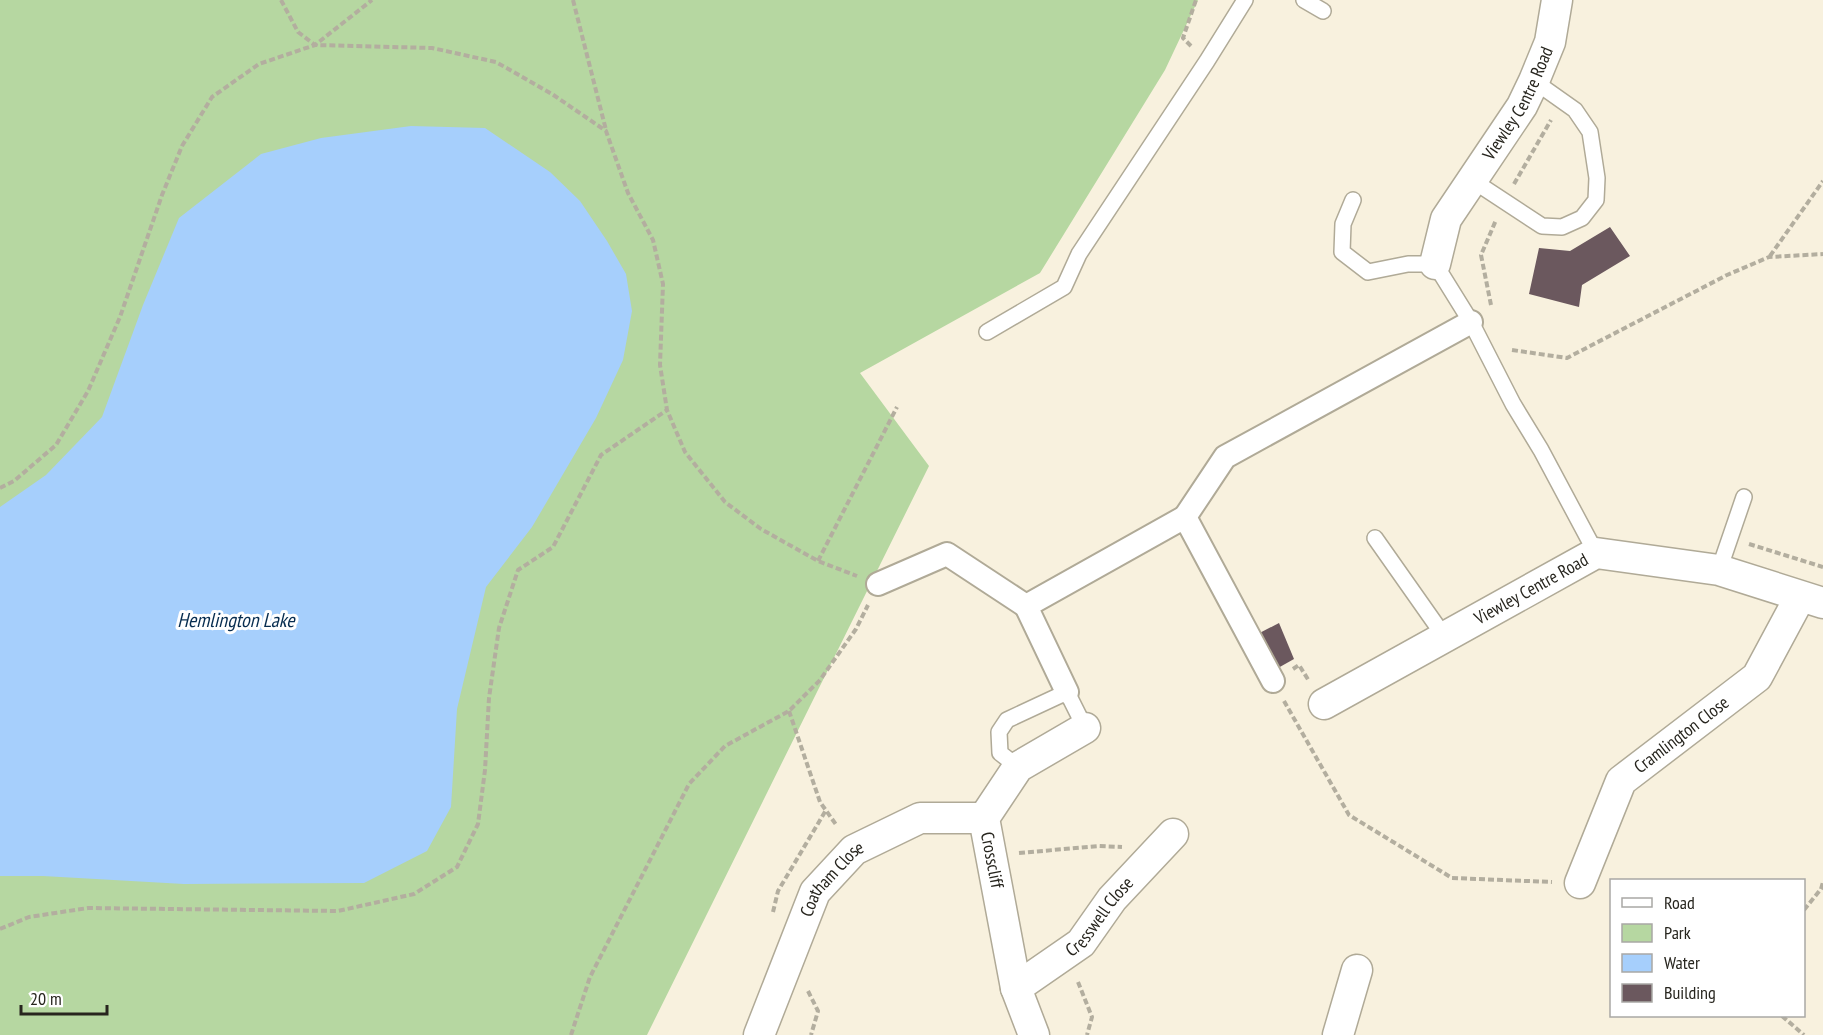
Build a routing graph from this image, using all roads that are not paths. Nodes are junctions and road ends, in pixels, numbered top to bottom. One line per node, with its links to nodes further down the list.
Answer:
1 (1245, 0): 10 (lane)
2 (1304, 0): 4 (lane)
3 (1557, 0): 5 (street, Viewley Centre Road)
4 (1323, 11)
5 (1534, 81): 6 (street, Viewley Centre Road); 6 (lane)
6 (1472, 180): 8 (street, Viewley Centre Road)
7 (1353, 200): 8 (lane)
8 (1435, 264): 9 (lane)
9 (1471, 322): 12 (street); 14 (lane)
10 (987, 332)
11 (1744, 497): 15 (lane)
12 (1185, 517): 18 (street); 20 (street)
13 (1375, 538): 19 (lane)
14 (1596, 553): 15 (street, Viewley Centre Road); 19 (street, Viewley Centre Road)
15 (1719, 570): 17 (street, Viewley Centre Road)
16 (878, 584): 18 (street)
17 (1811, 600): 27 (street, Cramlington Close)
18 (1026, 606): 21 (street)
19 (1444, 636): 22 (street, Viewley Centre Road)
20 (1273, 681)
21 (1067, 692): 23 (lane); 24 (lane)
22 (1324, 704)
23 (1085, 729): 24 (street, Crosscliff)
24 (1018, 767): 25 (street, Crosscliff)
25 (984, 818): 29 (street, Crosscliff); 30 (street, Coatham Close)
26 (1166, 841): 29 (street, Cresswell Close)
27 (1580, 883)
28 (1357, 970): 32 (street)
29 (1016, 988): 31 (street, Crosscliff)
30 (759, 1035)
31 (1034, 1035)
32 (1338, 1035)

